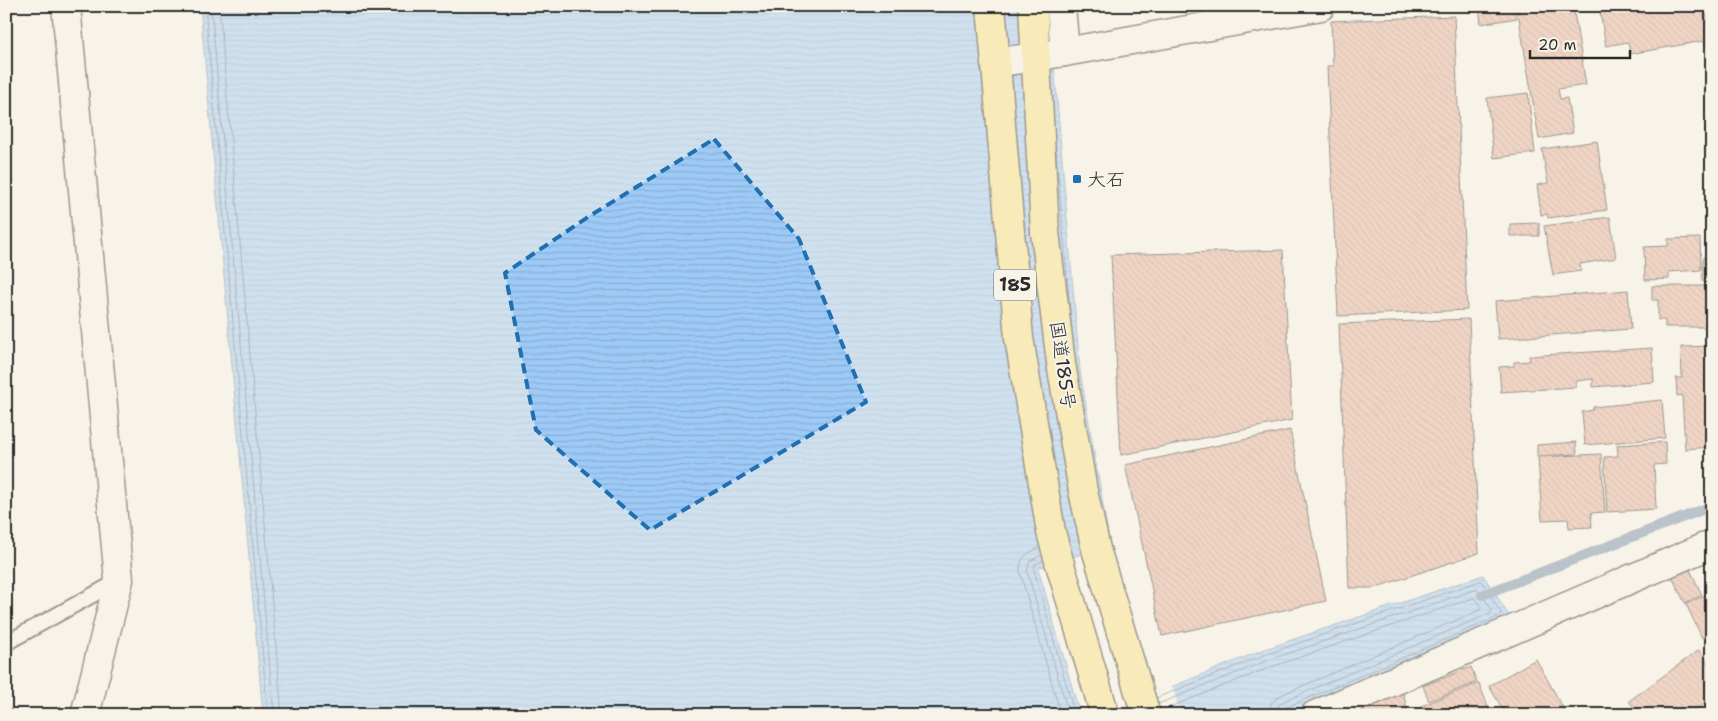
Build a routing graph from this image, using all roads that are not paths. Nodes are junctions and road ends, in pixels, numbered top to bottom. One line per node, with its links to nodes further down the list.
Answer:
1 (66, 6): 9 (street)
2 (992, 6): 7 (highway, 国道185号 / 185)
3 (1033, 6): 6 (highway, 国道185号 / 185)
4 (1062, 6): 6 (street)
5 (1321, 6): 6 (street)
6 (1052, 54): 7 (street); 11 (highway, 国道185号 / 185)
7 (995, 63): 12 (highway, 国道185号 / 185)
8 (1712, 544): 14 (street)
9 (119, 580): 10 (lane); 13 (street)
10 (6, 643)
11 (1144, 707)
12 (1105, 714)
13 (85, 715)
14 (1315, 715)

